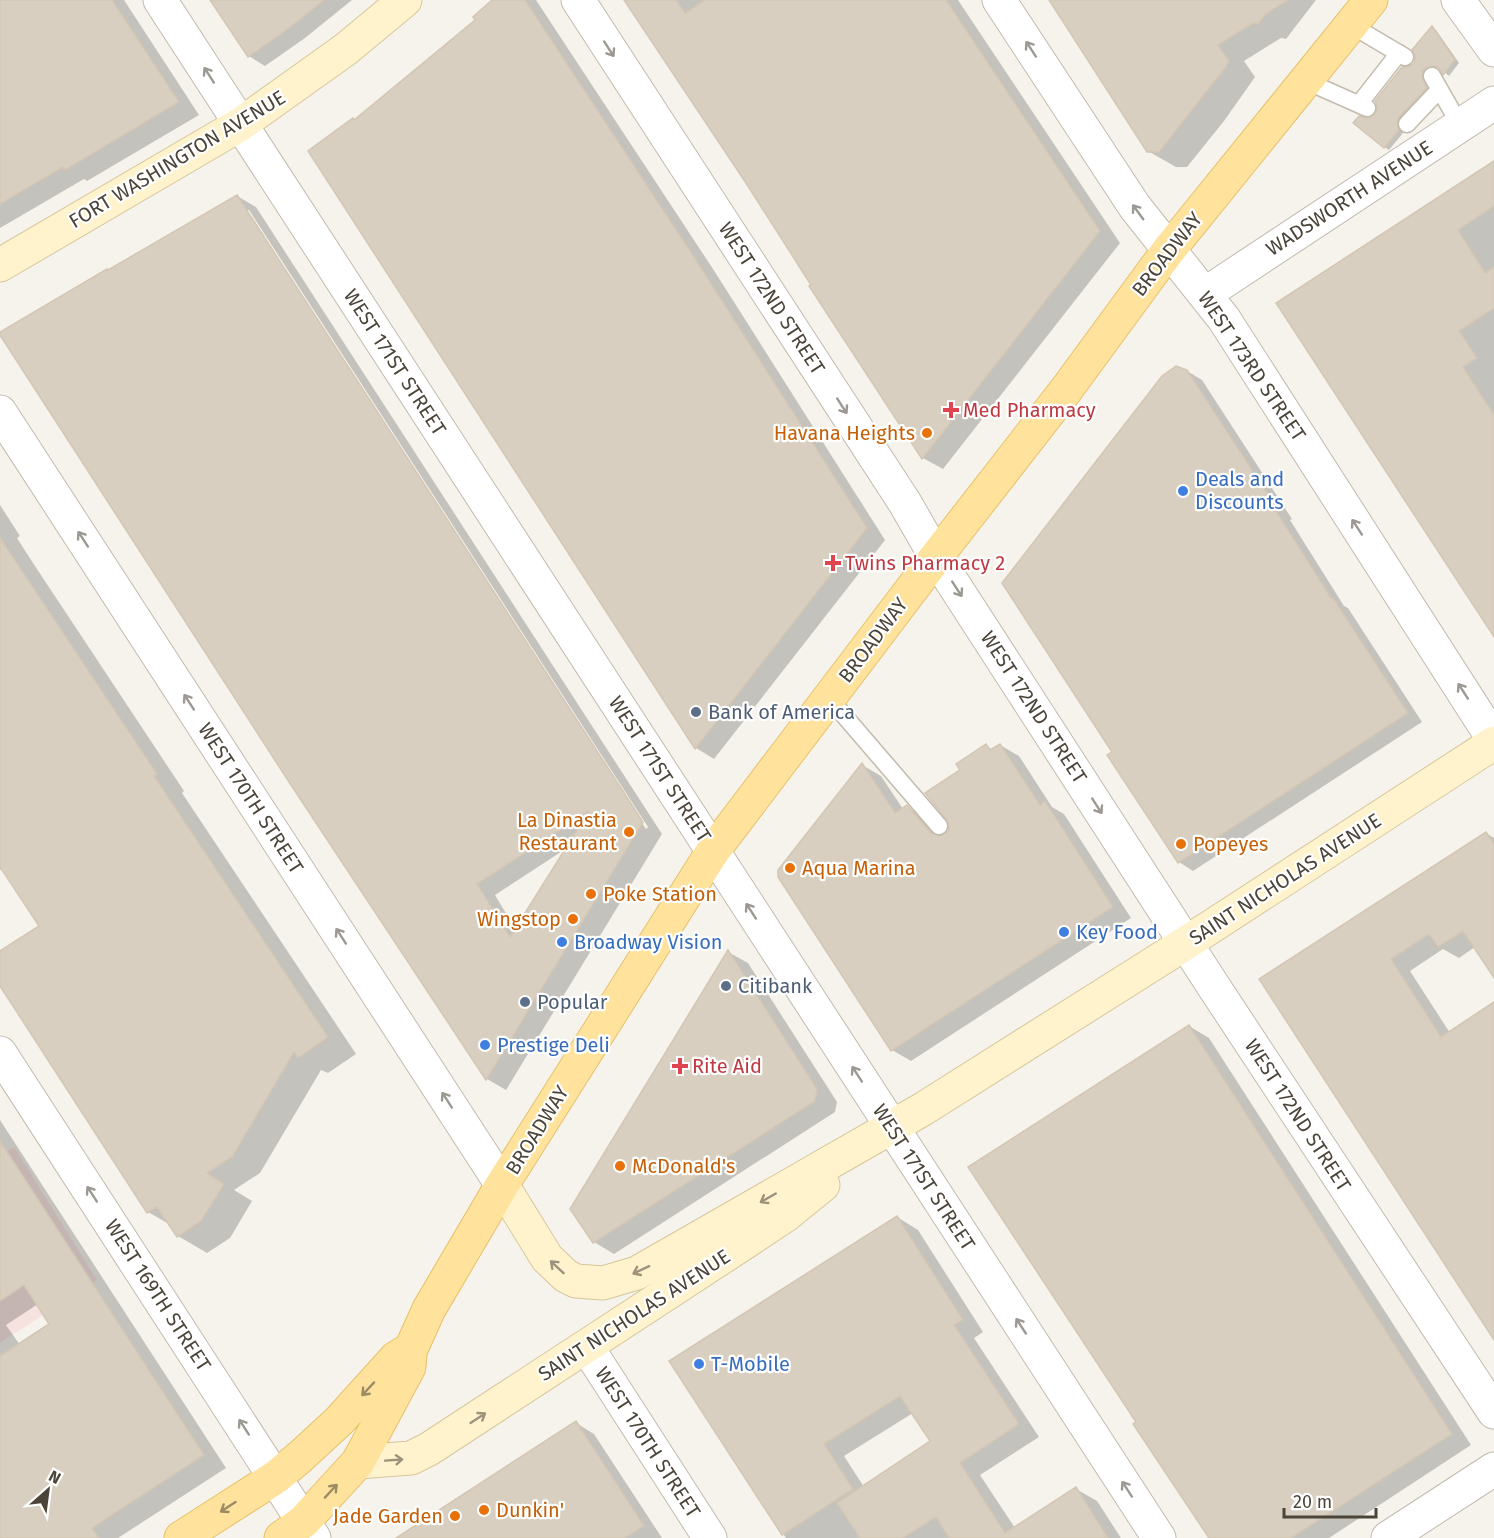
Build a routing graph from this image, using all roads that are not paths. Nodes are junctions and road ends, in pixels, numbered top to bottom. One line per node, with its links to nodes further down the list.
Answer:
1 (160, 0): 11 (street, WEST 171ST STREET, one-way to 1)
2 (405, 0): 11 (main road, FORT WASHINGTON AVENUE)
3 (578, 0): 18 (street, WEST 172ND STREET, one-way to 18)
4 (999, 0): 14 (street, WEST 173RD STREET, one-way to 4)
5 (1371, 0): 7 (main road, BROADWAY)
6 (1458, 0): 8 (street)
7 (1350, 25): 9 (main road, BROADWAY); 9 (lane)
8 (1494, 50)
9 (1305, 81): 14 (main road, BROADWAY)
10 (1494, 103): 12 (street, WADSWORTH AVENUE)
11 (241, 124): 15 (main road, FORT WASHINGTON AVENUE); 22 (street, WEST 171ST STREET)
12 (1460, 125): 13 (street, WADSWORTH AVENUE); 13 (lane)
13 (1412, 130): 16 (street, WADSWORTH AVENUE)
14 (1168, 251): 16 (street, WEST 173RD STREET); 18 (main road, BROADWAY)
15 (0, 265)
16 (1205, 294): 20 (street, WEST 173RD STREET, one-way to 16)
17 (0, 412): 26 (street, WEST 170TH STREET, one-way to 17)
18 (936, 557): 19 (main road, BROADWAY); 23 (street, WEST 172ND STREET, one-way to 23)
19 (829, 698): 21 (lane); 22 (main road, BROADWAY)
20 (1494, 741): 23 (main road, SAINT NICHOLAS AVENUE)
21 (939, 826)
22 (713, 851): 25 (street, WEST 171ST STREET, one-way to 22); 26 (main road, BROADWAY)
23 (1186, 943): 25 (main road, SAINT NICHOLAS AVENUE); 29 (street, WEST 172ND STREET)
24 (0, 1053): 32 (street, WEST 169TH STREET, one-way to 24)
25 (892, 1128): 26 (main road, SAINT NICHOLAS AVENUE, one-way to 26); 27 (main road, SAINT NICHOLAS AVENUE); 36 (street, WEST 171ST STREET, one-way to 25)
26 (502, 1185): 28 (main road, BROADWAY)
27 (587, 1347): 30 (main road, SAINT NICHOLAS AVENUE, one-way to 27); 35 (street, WEST 170TH STREET)
28 (411, 1349): 30 (main road, BROADWAY); 32 (main road, BROADWAY, one-way to 32)
29 (1494, 1412)
30 (358, 1462): 33 (main road, BROADWAY, one-way to 30)
31 (1494, 1469): 37 (street)
32 (276, 1476): 33 (street, WEST 169TH STREET); 34 (main road, BROADWAY, one-way to 34)
33 (300, 1532)
34 (181, 1538)
35 (710, 1538)
36 (1160, 1538)
37 (1388, 1538)

